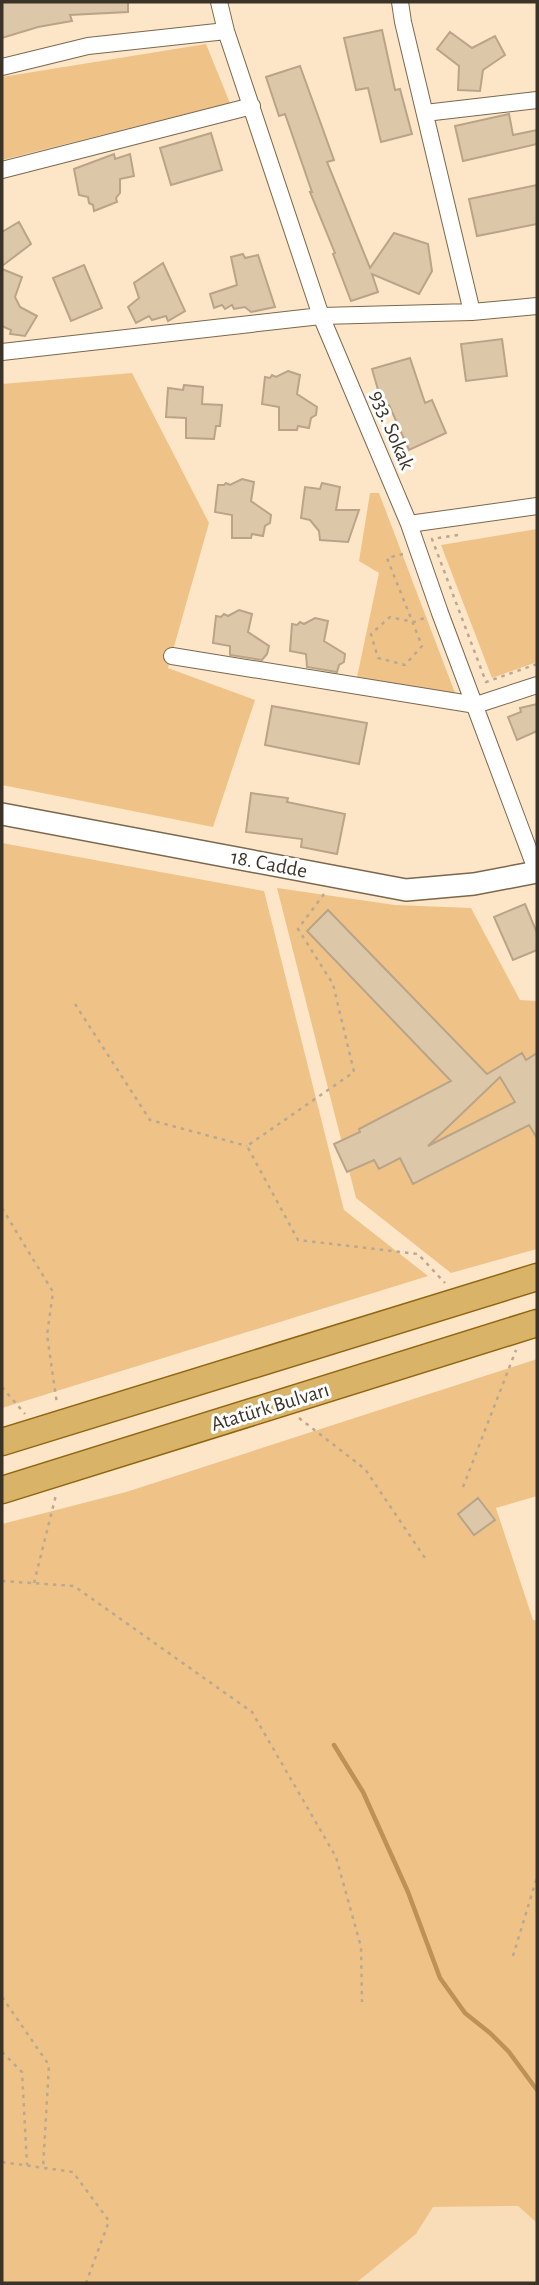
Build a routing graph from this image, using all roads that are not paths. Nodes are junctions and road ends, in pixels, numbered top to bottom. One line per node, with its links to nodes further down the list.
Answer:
1 (219, 2): 3 (street, 933. Sokak)
2 (400, 2): 7 (street)
3 (226, 31): 4 (street); 6 (street, 933. Sokak)
4 (2, 67)
5 (537, 100): 7 (street)
6 (252, 106): 8 (street); 11 (street, 933. Sokak)
7 (425, 113): 10 (street)
8 (2, 170)
9 (537, 306): 10 (street)
10 (472, 312): 11 (street)
11 (321, 316): 12 (street); 14 (street, 933. Sokak)
12 (2, 352)
13 (537, 506): 14 (street)
14 (409, 524): 17 (street, 933. Sokak)
15 (172, 656): 17 (street)
16 (537, 685): 17 (street)
17 (476, 705): 19 (street, 933. Sokak)
18 (2, 814): 19 (street, 18. Cadde)
19 (537, 872)
20 (537, 1277): 22 (main road)
21 (531, 1325): 23 (main road, Atatürk Bulvarı)
22 (2, 1442)
23 (2, 1490)

